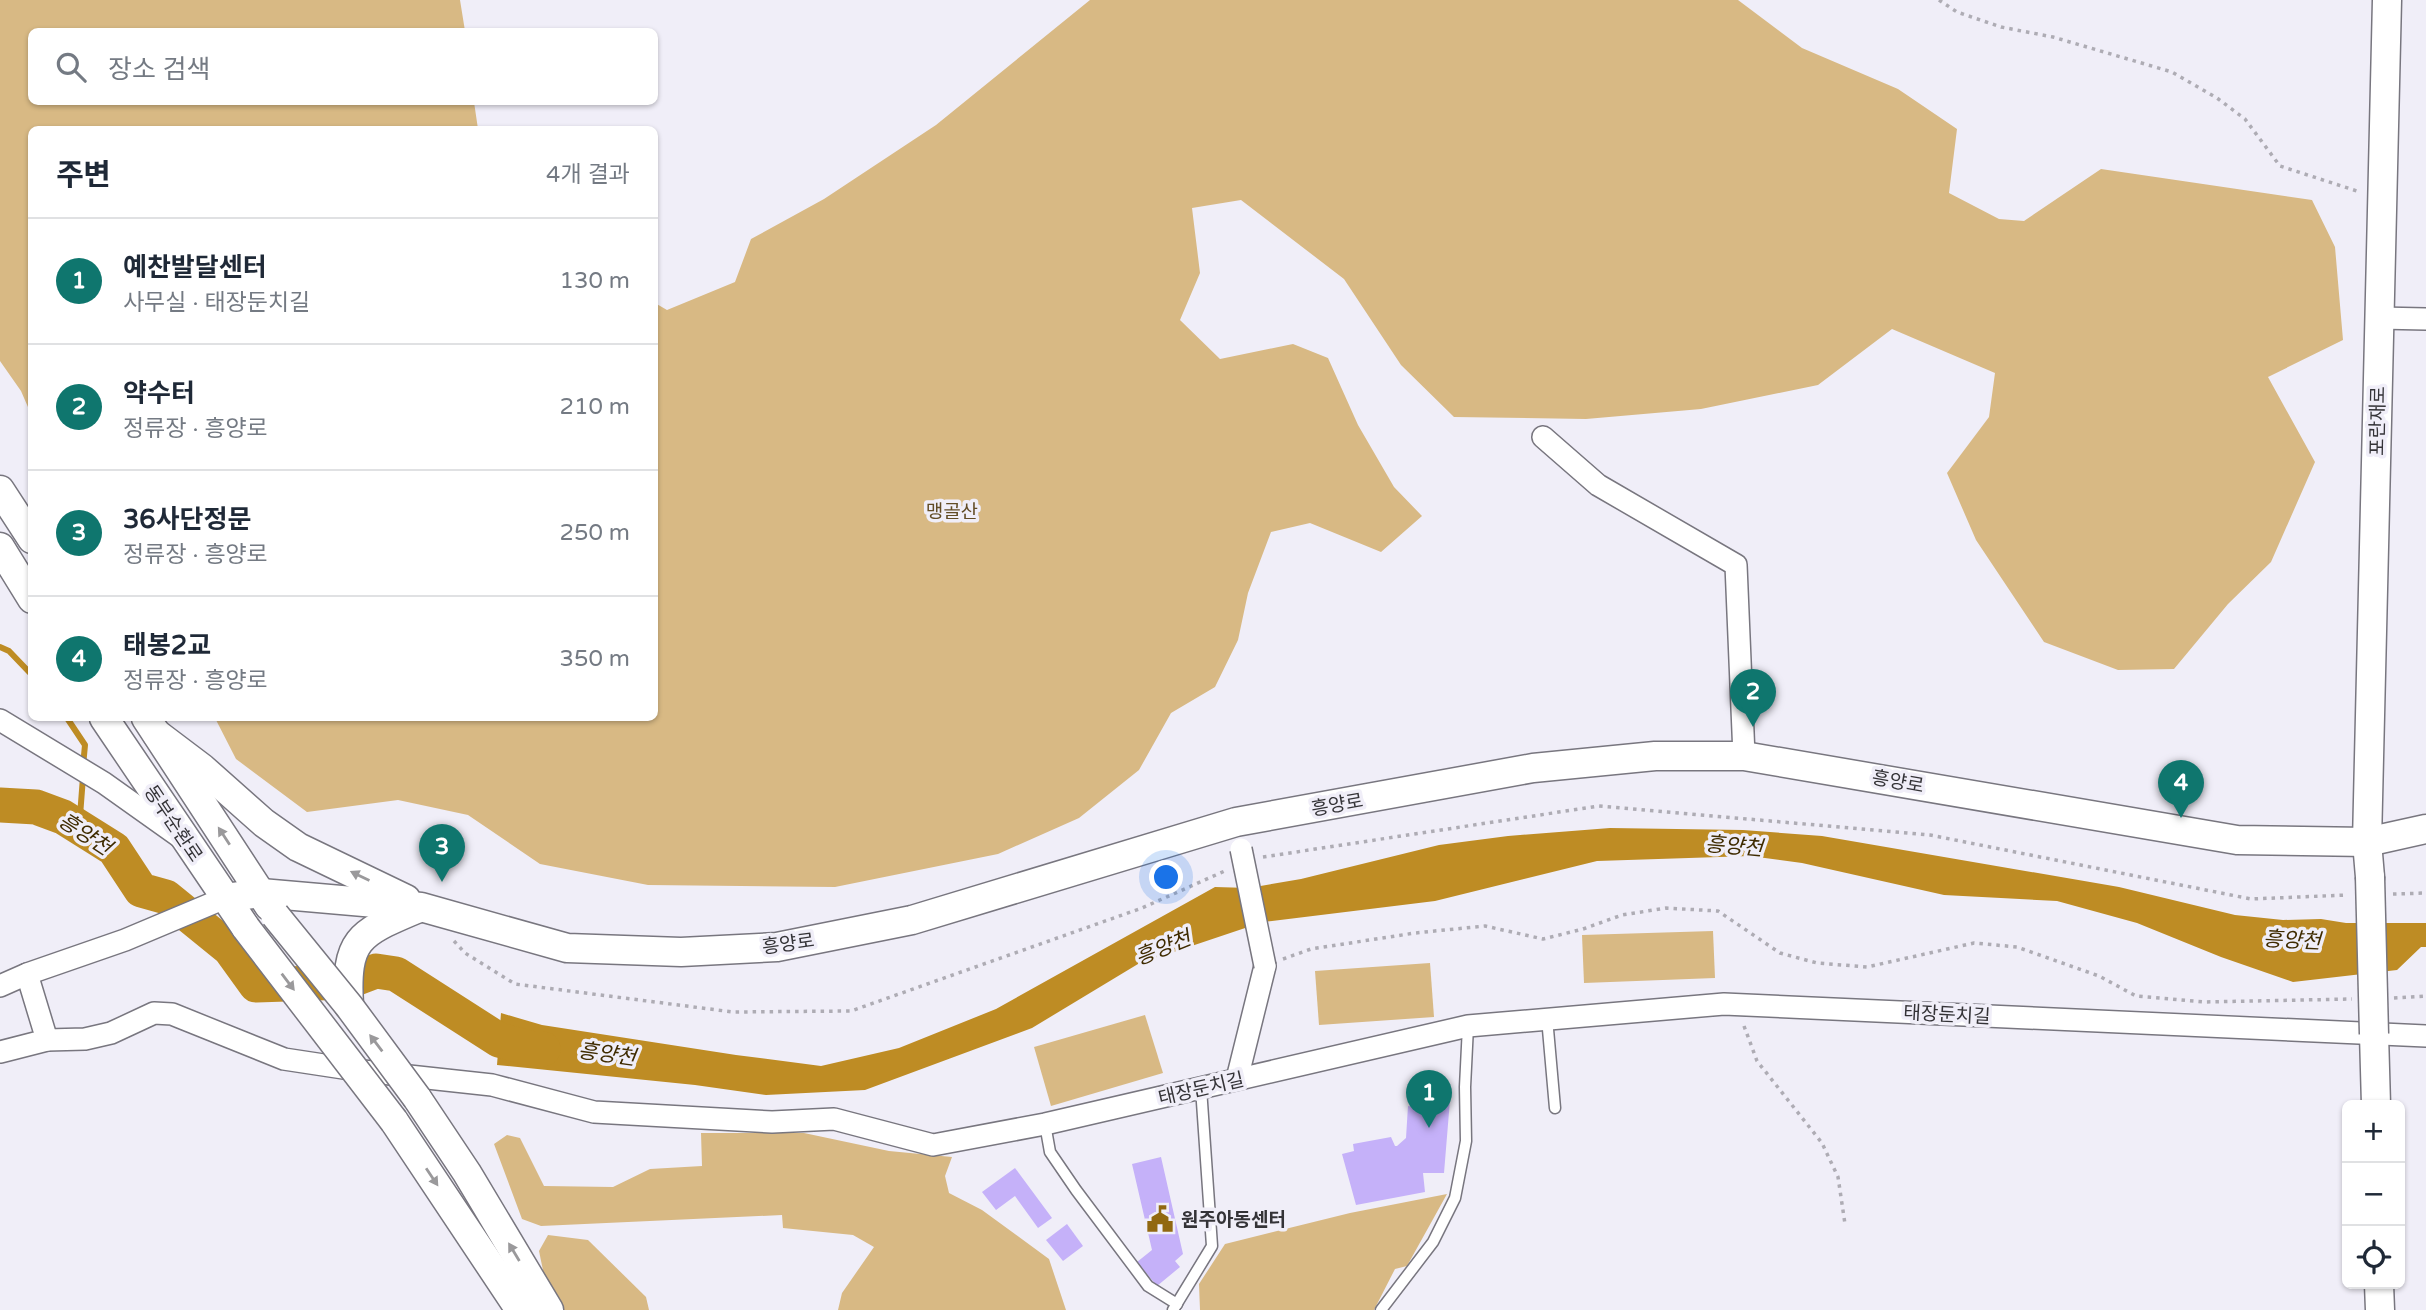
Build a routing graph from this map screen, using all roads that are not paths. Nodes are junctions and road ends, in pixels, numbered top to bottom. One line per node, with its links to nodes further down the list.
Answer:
1 (2387, 0): 2 (street, 포란재로)
2 (2379, 318): 3 (street); 17 (street, 포란재로)
3 (2426, 319)
4 (1544, 437): 13 (street)
5 (0, 490): 6 (street)
6 (28, 533)
7 (0, 547): 8 (street)
8 (28, 592)
9 (106, 721): 12 (street, 동부순환로)
10 (6, 723): 14 (street)
11 (151, 726): 20 (street, 동부순환로, one-way to 11); 21 (street, one-way to 11)
12 (120, 744): 14 (street); 16 (street, 동부순환로)
13 (1744, 756): 17 (street, 흥양로); 18 (street, 흥양로)
14 (104, 783): 16 (street)
15 (2426, 829): 17 (street, 흥양로)
16 (187, 841): 19 (street, 동부순환로)
17 (2367, 842): 27 (street, 포란재로, bridge)
18 (1243, 843): 21 (street, 흥양로); 31 (street, bridge)
19 (214, 902): 20 (street, 흥양로); 22 (street); 38 (street, 동부순환로, one-way to 38, bridge)
20 (268, 904): 21 (street, 흥양로); 24 (street, 동부순환로, bridge)
21 (421, 907): 24 (street)
22 (27, 974): 23 (street); 29 (street)
23 (0, 986)
24 (349, 1006): 39 (street, 동부순환로, one-way to 24, bridge)
25 (1547, 1018): 26 (street, 태장둔치길); 27 (street, 태장둔치길); 34 (lane)
26 (1468, 1026): 31 (street, 태장둔치길); 40 (lane)
27 (2374, 1034): 28 (street, 태장둔치길); 33 (street, 포란재로)
28 (2426, 1036)
29 (47, 1040): 30 (street); 35 (street, 태장둔치길)
30 (0, 1052)
31 (1237, 1079): 32 (street, 태장둔치길)
32 (1201, 1088): 35 (street, 태장둔치길); 37 (lane)
33 (2376, 1100)
34 (1555, 1108)
35 (1045, 1124): 37 (lane)
36 (2379, 1289): 41 (street)
37 (1175, 1307)
38 (520, 1310)
39 (550, 1310)
40 (1381, 1310)
41 (2380, 1310)

